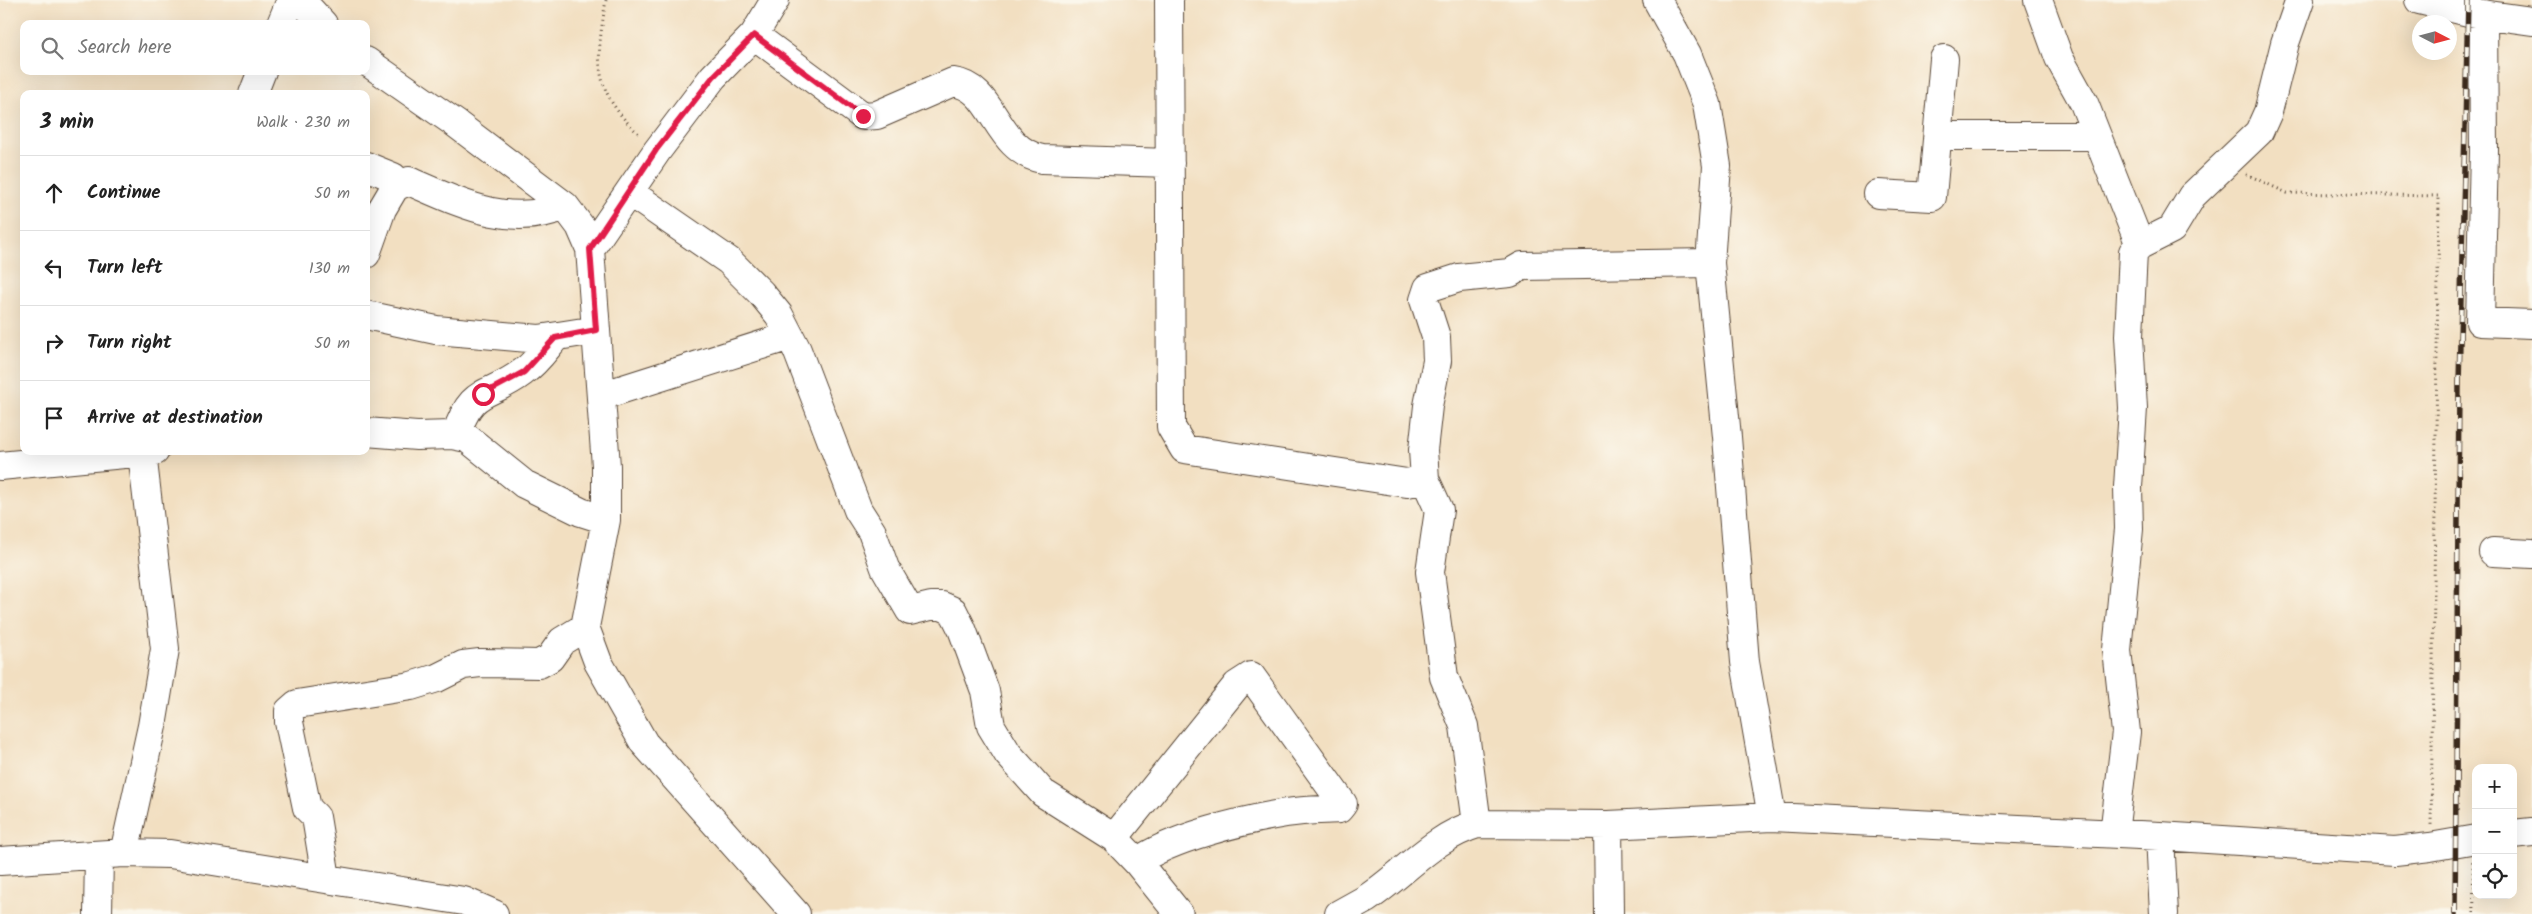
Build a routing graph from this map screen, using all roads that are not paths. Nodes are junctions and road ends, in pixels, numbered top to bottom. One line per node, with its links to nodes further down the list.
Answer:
1 (291, 0): 10 (street)
2 (301, 0): 11 (street)
3 (775, 0): 13 (street)
4 (1169, 0): 20 (street)
5 (1657, 0): 29 (street)
6 (2038, 0): 19 (street)
7 (2300, 0): 27 (street)
8 (2419, 0): 9 (street)
9 (2483, 14): 12 (street); 31 (street)
10 (283, 20)
11 (319, 20)
12 (2532, 21)
13 (754, 35): 20 (street); 23 (street)
14 (1944, 59): 18 (street)
15 (370, 64): 25 (street)
16 (260, 75): 17 (street)
17 (255, 90)
18 (1938, 136): 19 (street); 24 (street)
19 (2098, 136): 27 (street)
20 (1170, 163): 41 (street)
21 (370, 168): 22 (street)
22 (395, 187): 25 (street); 26 (street)
23 (629, 192): 28 (street); 33 (street)
24 (1878, 194)
25 (565, 206): 28 (street)
26 (370, 243)
27 (2140, 245): 50 (street)
28 (590, 249): 32 (street)
29 (1710, 263): 41 (street); 46 (street)
30 (370, 316): 34 (street)
31 (2532, 324)
32 (596, 330): 34 (street); 35 (street)
33 (790, 336): 35 (street); 53 (street)
34 (555, 338): 37 (street)
35 (601, 396): 42 (street)
36 (370, 432): 37 (street)
37 (456, 435): 42 (street)
38 (116, 455): 40 (street)
39 (148, 455): 55 (street)
40 (0, 466)
41 (1425, 479): 47 (street)
42 (606, 520): 45 (street)
43 (2492, 552): 44 (street)
44 (2532, 554)
45 (585, 627): 58 (street); 61 (street)
46 (1772, 817): 48 (street); 50 (street)
47 (1477, 824): 48 (street); 63 (street)
48 (1608, 825): 64 (street)
49 (2532, 832): 51 (street)
50 (2114, 834): 52 (street)
51 (2517, 834)
52 (2160, 836): 54 (street); 65 (street)
53 (1114, 838): 57 (street); 57 (street)
54 (2472, 839)
55 (111, 854): 56 (street); 58 (street); 59 (street)
56 (0, 861)
57 (1137, 862): 62 (street)
58 (326, 878): 60 (street)
59 (98, 914)
60 (494, 914)
61 (794, 914)
62 (1179, 914)
63 (1339, 914)
64 (1609, 914)
65 (2164, 914)

